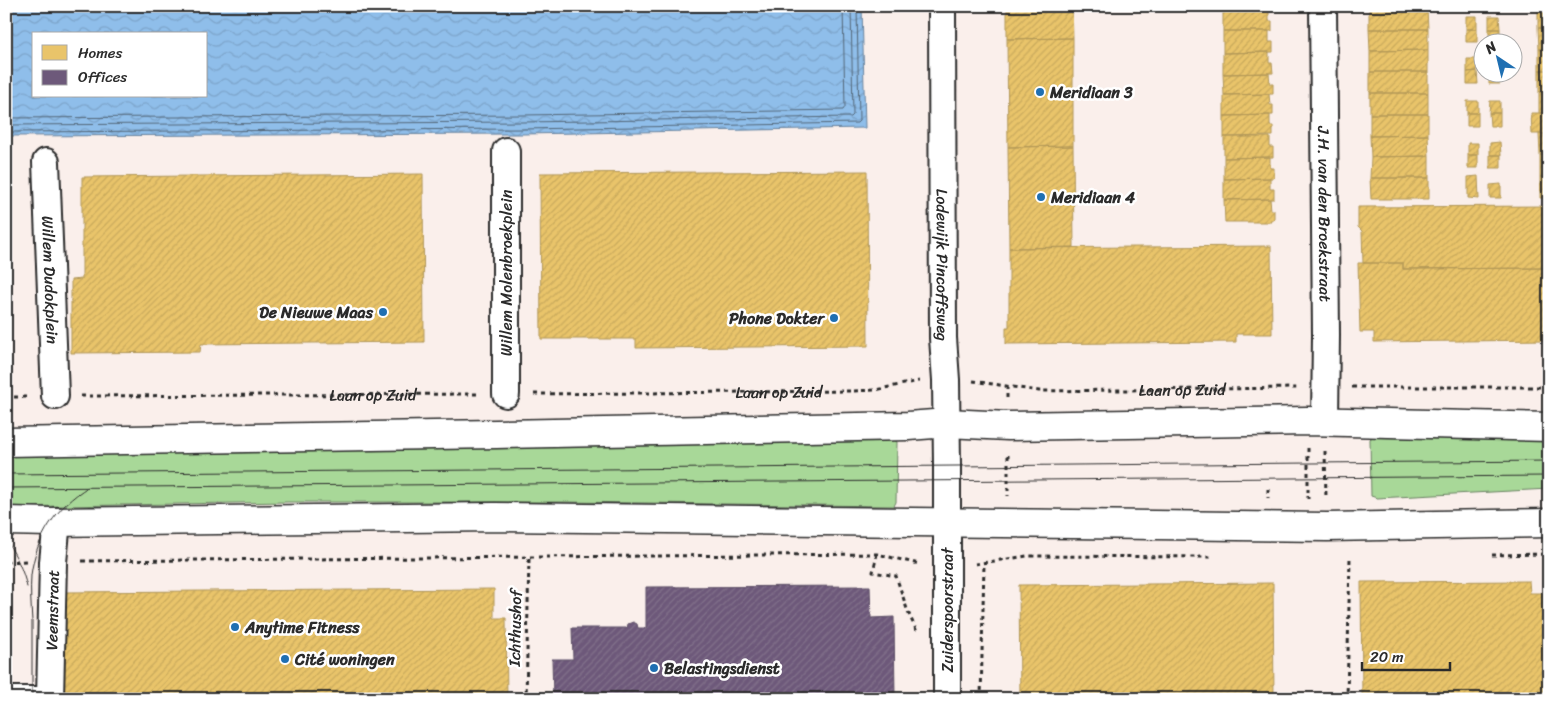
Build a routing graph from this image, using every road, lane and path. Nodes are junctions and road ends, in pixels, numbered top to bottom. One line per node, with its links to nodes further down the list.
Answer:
1 (942, 6): 5 (street, Lodewijk Pincoffsweg)
2 (1324, 6): 7 (street, J.H. van den Broekstraat)
3 (506, 152): 9 (street, Willem Molenbroekplein)
4 (46, 162): 10 (street, Willem Dudokplein)
5 (946, 380): 6 (path, Laan op Zuid); 9 (path, Laan op Zuid); 13 (street, Lodewijk Pincoffsweg)
6 (1007, 386): 7 (path, Laan op Zuid); 14 (path)
7 (1326, 387): 8 (path, Laan op Zuid); 12 (street, J.H. van den Broekstraat)
8 (1549, 388)
9 (506, 394): 10 (path, Laan op Zuid)
10 (55, 396): 11 (path, Laan op Zuid)
11 (6, 397)
12 (1316, 421): 14 (main road, Laan op Zuid); 15 (main road, Laan op Zuid); 22 (path); 22 (path)
13 (947, 423): 14 (main road, Laan op Zuid); 16 (main road, Laan op Zuid); 19 (street, Lodewijk Pincoffsweg)
14 (1008, 426): 20 (path)
15 (1549, 427)
16 (6, 442)
17 (6, 521): 18 (main road)
18 (57, 521): 19 (main road); 33 (street, Veemstraat)
19 (947, 522): 20 (main road); 35 (street, Zuiderspoorstraat)
20 (1008, 523): 22 (main road); 31 (path)
21 (1549, 523): 22 (main road)
22 (1317, 526)
23 (877, 554): 30 (path); 35 (path); 36 (path)
24 (1549, 554): 25 (path)
25 (1489, 555)
26 (1216, 557): 31 (path)
27 (1342, 557): 28 (path)
28 (1350, 557): 29 (path); 42 (path)
29 (1360, 557)
30 (529, 558): 33 (path); 39 (path, Ichthushof)
31 (1008, 559): 34 (path)
32 (6, 562): 33 (path)
33 (52, 562): 38 (street, Veemstraat)
34 (984, 564): 35 (path); 41 (path)
35 (947, 566): 40 (street, Zuiderspoorstraat)
36 (920, 637)
37 (6, 694): 38 (lane)
38 (50, 696)
39 (526, 699)
40 (947, 699)
41 (981, 699)
42 (1347, 699)

